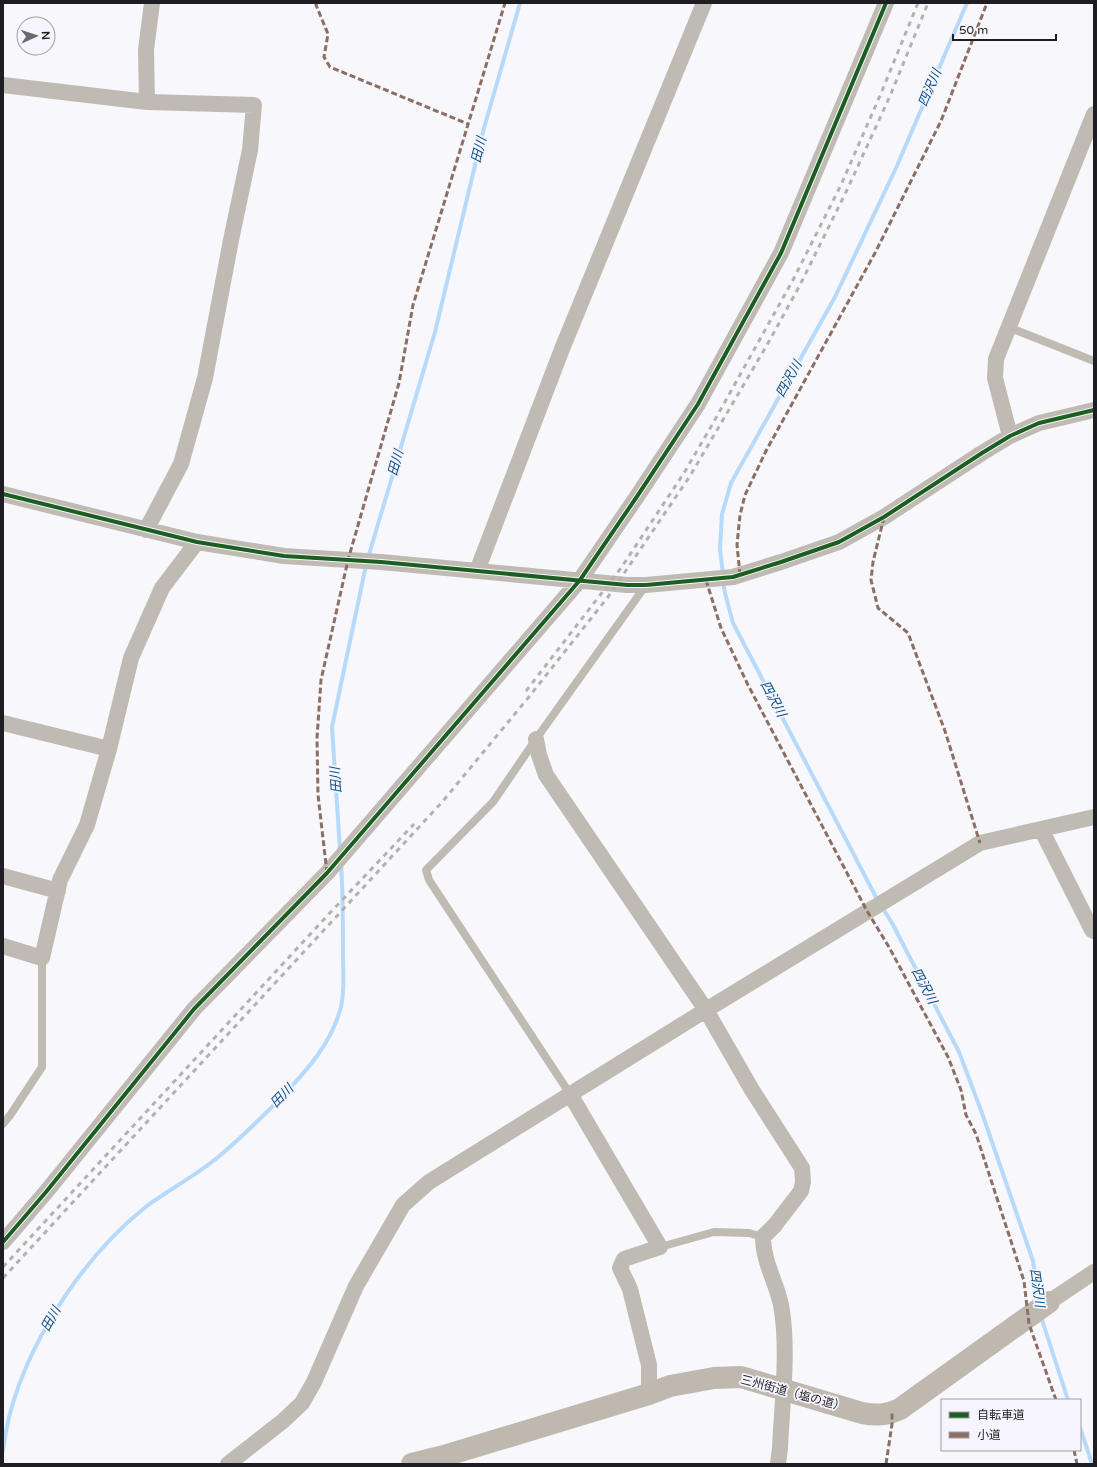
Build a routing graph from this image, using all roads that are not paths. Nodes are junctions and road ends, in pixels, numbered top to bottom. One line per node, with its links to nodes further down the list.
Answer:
1 (152, 3): 5 (street)
2 (704, 3): 14 (street)
3 (886, 3): 15 (street)
4 (3, 85): 5 (street)
5 (146, 102): 12 (street)
6 (1094, 114): 7 (street)
7 (1008, 327): 8 (lane); 10 (street)
8 (1094, 361)
9 (1094, 410): 10 (street)
10 (1010, 436): 16 (street)
11 (3, 494): 12 (street)
12 (146, 530): 13 (street)
13 (197, 542): 14 (street); 19 (street)
14 (477, 570): 15 (street)
15 (580, 580): 16 (street); 31 (street)
16 (646, 585): 18 (lane)
17 (3, 723): 19 (street)
18 (536, 739): 27 (street); 28 (lane)
19 (110, 749): 23 (street)
20 (1094, 817): 21 (street)
21 (1041, 829): 24 (street); 27 (street)
22 (3, 876): 23 (street)
23 (58, 891): 26 (street)
24 (1094, 931)
25 (3, 946): 26 (street)
26 (42, 958): 29 (lane)
27 (706, 1010): 28 (street); 30 (street)
28 (570, 1094): 32 (street); 38 (street)
29 (3, 1124)
30 (763, 1237): 32 (lane); 35 (street)
31 (3, 1242)
32 (660, 1247): 36 (street)
33 (1094, 1272): 34 (street, 三州街道（塩の道）)
34 (1040, 1308): 35 (street, 三州街道（塩の道）)
35 (783, 1389): 36 (street, 三州街道（塩の道）); 40 (street)
36 (649, 1394): 37 (street, 三州街道（塩の道）)
37 (445, 1460): 39 (street, 三州街道（塩の道）)
38 (228, 1464)
39 (412, 1464)
40 (778, 1464)

